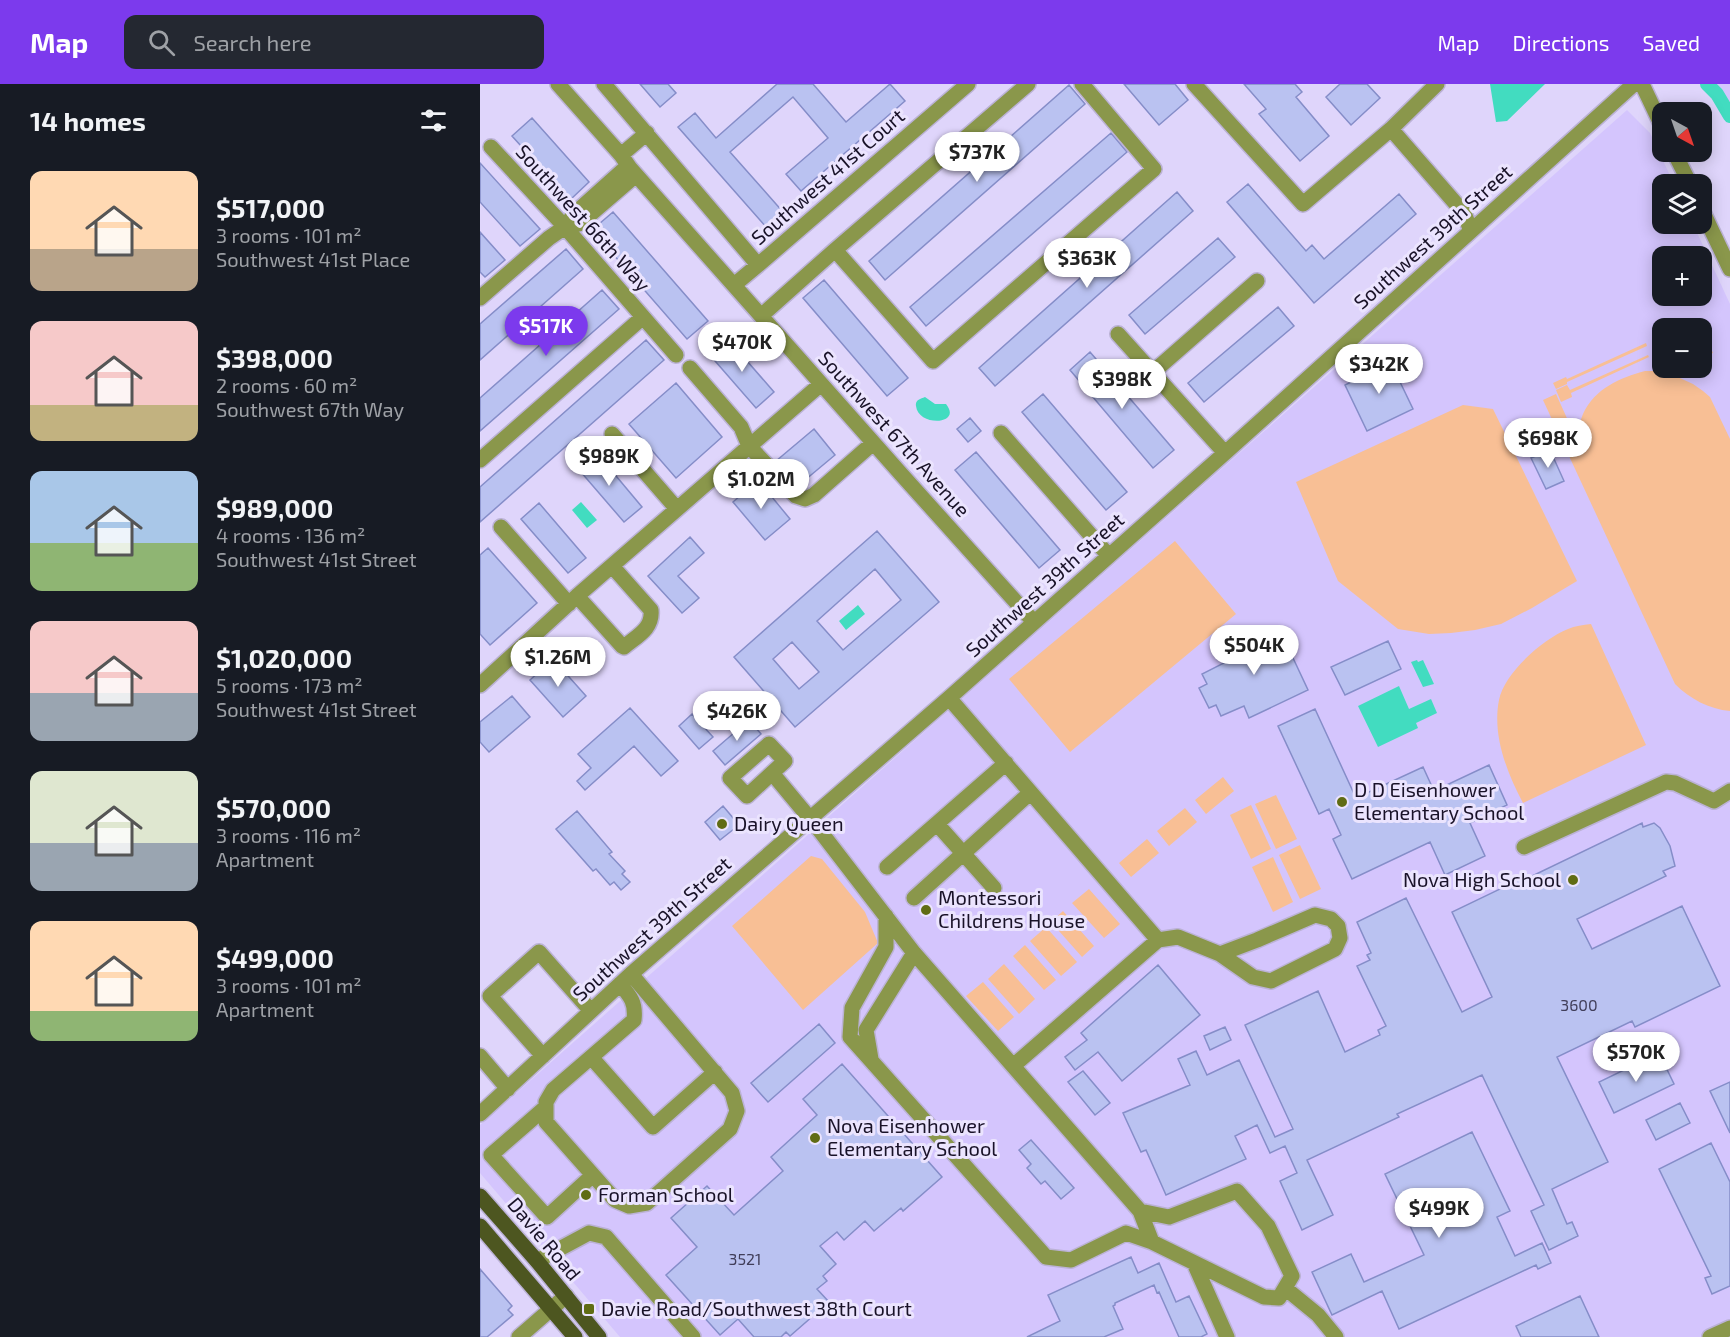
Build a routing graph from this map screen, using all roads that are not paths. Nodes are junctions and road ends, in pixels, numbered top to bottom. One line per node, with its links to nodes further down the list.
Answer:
1 (558, 84): 14 (street, Southwest 67th Avenue)
2 (604, 84): 12 (street, Southwest 41st Court)
3 (968, 84): 20 (street, Southwest 41st Court)
4 (1028, 84): 19 (street)
5 (1082, 84): 19 (street)
6 (1194, 84): 11 (street)
7 (1437, 84): 11 (street)
8 (1634, 84): 17 (street, Southwest 39th Street)
9 (1642, 84): 10 (street)
10 (1652, 105)
11 (1391, 129): 17 (street)
12 (647, 134): 14 (street); 20 (street, Southwest 41st Court)
13 (491, 147): 16 (street, Southwest 66th Way)
14 (621, 155): 15 (street, Southwest 67th Avenue)
15 (633, 172): 16 (street); 23 (street, Southwest 67th Avenue)
16 (565, 227): 24 (street); 26 (street, Southwest 66th Way)
17 (1471, 231): 36 (street, Southwest 39th Street)
18 (1712, 231): 21 (street)
19 (835, 250): 25 (street)
20 (759, 265): 23 (street)
21 (1730, 269)
22 (1257, 281): 30 (street)
23 (734, 285): 25 (street, Southwest 67th Avenue)
24 (480, 298)
25 (761, 316): 31 (street, Southwest 67th Avenue)
26 (643, 317): 28 (street, Southwest 66th Way); 37 (street)
27 (1118, 334): 30 (street)
28 (676, 355)
29 (690, 369): 35 (street)
30 (1152, 373): 36 (street)
31 (821, 384): 34 (street, Southwest 67th Avenue); 35 (street)
32 (1001, 433): 40 (street)
33 (612, 434): 38 (street)
34 (873, 443): 35 (street); 43 (street, Southwest 67th Avenue)
35 (749, 446): 38 (street)
36 (1225, 453): 40 (street, Southwest 39th Street)
37 (480, 460)
38 (677, 509): 41 (street)
39 (501, 527): 42 (street)
40 (1109, 556): 43 (street, Southwest 39th Street)
41 (612, 566): 42 (street); 42 (street)
42 (573, 600): 44 (street)
43 (1034, 622): 45 (street, Southwest 39th Street)
44 (483, 676)
45 (950, 698): 46 (street); 50 (street, Southwest 39th Street)
46 (1006, 763): 49 (street); 51 (street)
47 (772, 773): 50 (street)
48 (1730, 791): 52 (street)
49 (1030, 793): 53 (street); 58 (street)
50 (810, 819): 57 (street); 61 (street, Southwest 39th Street)
51 (937, 824): 53 (street); 54 (street)
52 (1524, 847)
53 (963, 854): 55 (street); 56 (street)
54 (887, 867)
55 (994, 888)
56 (914, 898)
57 (886, 916): 59 (street); 66 (street)
58 (1158, 940): 60 (street); 67 (street)
59 (914, 953): 66 (street); 67 (street)
60 (1220, 954): 60 (street)
61 (625, 979): 62 (street, Southwest 39th Street); 65 (street); 68 (street)
62 (591, 1011): 64 (street, Southwest 39th Street); 64 (street)
63 (480, 1056): 69 (street)
64 (543, 1056): 69 (street, Southwest 39th Street)
65 (591, 1057): 68 (street); 70 (street)
66 (871, 1060): 76 (street)
67 (1013, 1066): 74 (street)
68 (715, 1072): 72 (street)
69 (508, 1089): 71 (street, Southwest 39th Street)
70 (546, 1107): 72 (street); 72 (street)
71 (480, 1114)
72 (593, 1176)
73 (480, 1196): 77 (main road, Davie Road)
74 (1140, 1212): 76 (street); 79 (street)
75 (480, 1226): 81 (main road, Davie Road)
76 (1152, 1242): 78 (street)
77 (537, 1261): 80 (main road, Davie Road); 86 (street)
78 (1194, 1263): 79 (street); 87 (street)
79 (1285, 1288): 88 (street)
80 (566, 1296): 81 (street); 85 (main road, Davie Road)
81 (552, 1308): 83 (street); 84 (main road, Davie Road)
82 (1730, 1328): 89 (street)
83 (519, 1337)
84 (575, 1337)
85 (599, 1337)
86 (693, 1337)
87 (1227, 1337)
88 (1336, 1337)
89 (1710, 1337)

